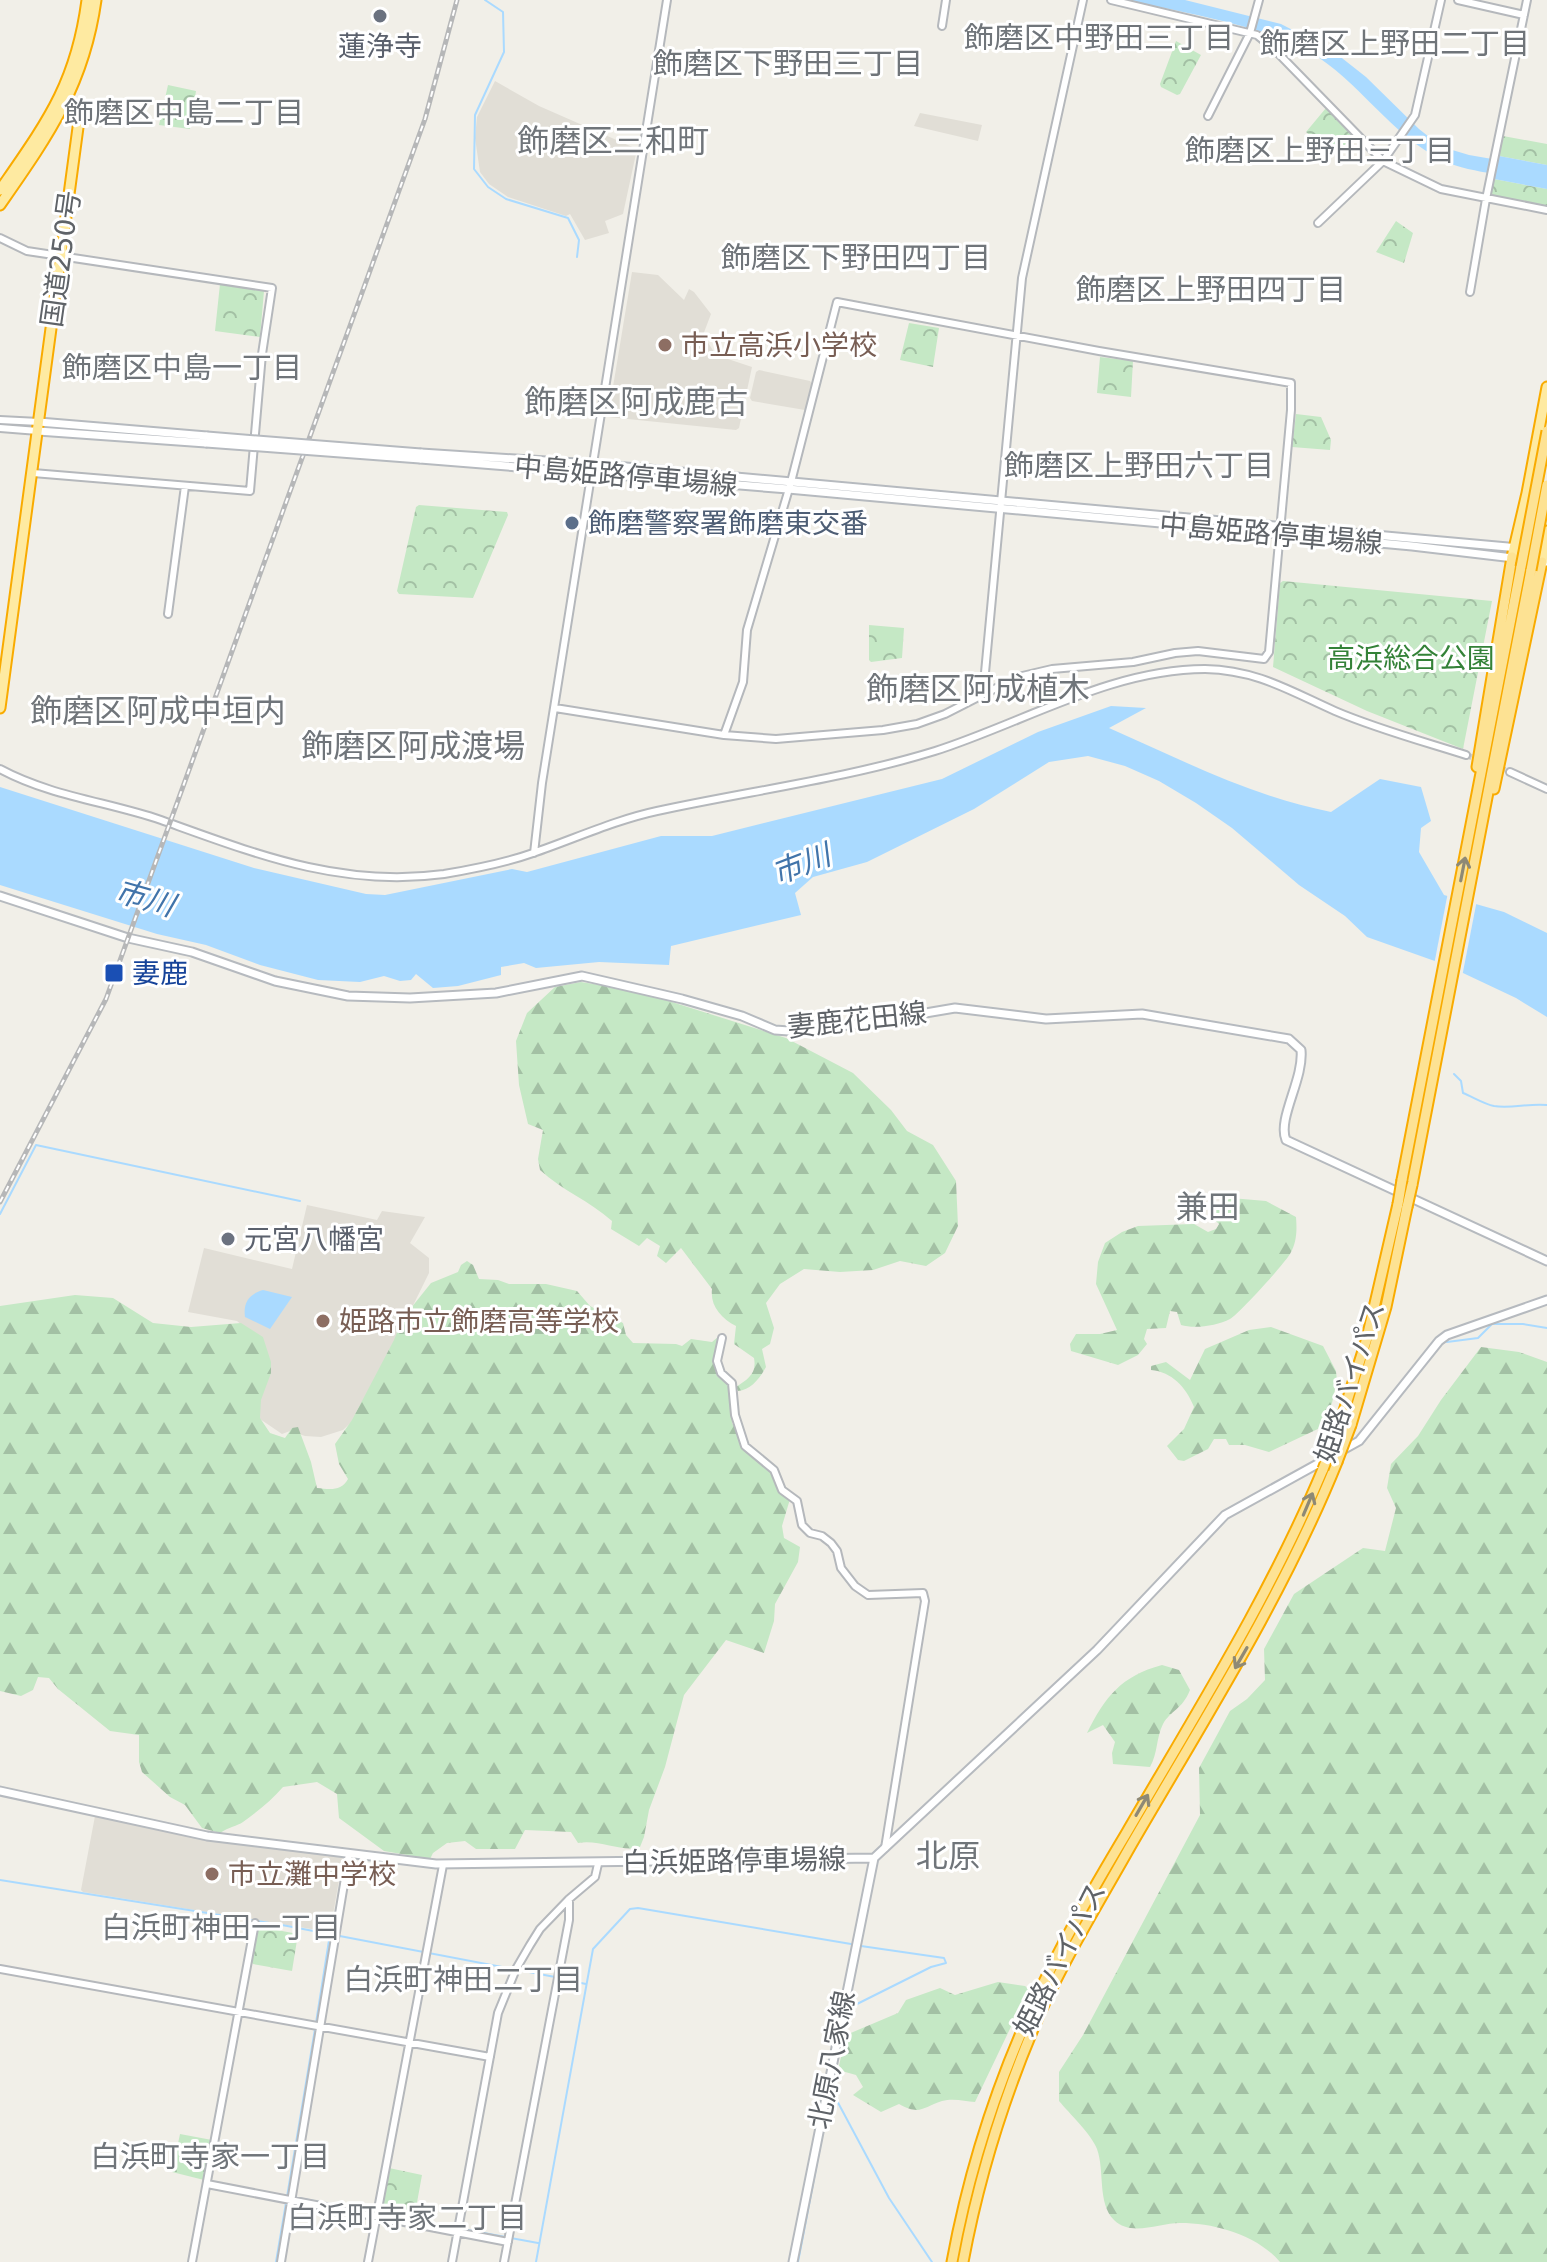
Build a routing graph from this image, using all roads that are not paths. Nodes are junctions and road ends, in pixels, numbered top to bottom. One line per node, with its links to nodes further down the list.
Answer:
1 (87, 0): 14 (highway, 国道250号)
2 (96, 0): 14 (highway, 国道250号)
3 (667, 0): 32 (street)
4 (946, 0): 12 (street)
5 (1083, 0): 25 (street)
6 (1111, 0): 13 (street)
7 (1259, 0): 13 (street)
8 (1441, 0): 16 (street)
9 (1458, 0): 11 (street)
10 (1527, 0): 11 (street)
11 (1524, 15): 18 (street)
12 (942, 26)
13 (1250, 33): 15 (street); 16 (street)
14 (64, 99): 17 (highway, 国道250号); 19 (highway, 国道250号); 23 (highway, 国道250号)
15 (1208, 116)
16 (1383, 161): 18 (street); 21 (street)
17 (0, 190)
18 (1486, 199): 20 (street); 24 (street)
19 (0, 205)
20 (1547, 210)
21 (1318, 223)
22 (0, 238): 23 (street)
23 (60, 256): 28 (highway, 国道250号); 37 (street)
24 (1470, 292)
25 (1016, 334): 35 (street); 38 (street); 39 (street)
26 (1547, 387): 41 (highway)
27 (0, 420): 28 (street)
28 (39, 426): 29 (street); 31 (main road, 中島姫路停車場線, bridge); 33 (highway, 国道250号)
29 (0, 428)
30 (1547, 431): 43 (highway, bridge)
31 (421, 456): 32 (main road, 中島姫路停車場線); 34 (main road, 中島姫路停車場線)
32 (593, 464): 34 (street); 35 (main road, 中島姫路停車場線)
33 (33, 473): 37 (street); 47 (highway, 国道250号)
34 (592, 474): 35 (main road, 中島姫路停車場線); 48 (street)
35 (790, 485): 38 (main road, 中島姫路停車場線); 50 (street)
36 (1547, 485): 43 (highway, bridge)
37 (185, 486): 44 (street)
38 (1000, 505): 39 (main road, 中島姫路停車場線); 45 (street)
39 (1279, 531): 41 (main road, 中島姫路停車場線); 45 (street)
40 (1547, 531): 42 (highway)
41 (1514, 552): 42 (main road, 中島姫路停車場線); 46 (highway)
42 (1545, 557): 54 (highway)
43 (1526, 569): 54 (highway)
44 (168, 614)
45 (983, 694): 50 (street)
46 (1489, 694): 49 (highway); 54 (highway)
47 (0, 708)
48 (555, 708): 50 (street); 56 (street)
49 (1477, 726)
50 (724, 735)
51 (1466, 755): 56 (street)
52 (0, 769): 56 (street)
53 (1510, 772): 55 (street)
54 (1485, 782): 58 (highway, 姫路バイパス); 58 (highway, 姫路バイパス, one-way to 54)
55 (1547, 789)
56 (534, 853)
57 (0, 896): 59 (main road, 妻鹿花田線)
58 (1448, 975): 61 (highway, 姫路バイパス, bridge)
59 (1547, 1261)
60 (1547, 1300): 64 (main road, 白浜姫路停車場線)
61 (1380, 1307): 87 (highway, 姫路バイパス, one-way to 61, bridge); 88 (highway, 姫路バイパス, one-way to 88, bridge)
62 (722, 1338): 64 (street)
63 (0, 1791): 65 (main road, 白浜姫路停車場線)
64 (885, 1848): 66 (main road, 白浜姫路停車場線)
65 (349, 1854): 68 (main road, 白浜姫路停車場線); 73 (street)
66 (874, 1858): 67 (main road, 白浜姫路停車場線); 86 (main road, 北原八家線)
67 (598, 1864): 68 (main road, 白浜姫路停車場線); 69 (street)
68 (443, 1865): 74 (street)
69 (569, 1899): 75 (street); 80 (street)
70 (255, 1923): 72 (street)
71 (0, 1969): 72 (street)
72 (238, 2011): 73 (street); 76 (street)
73 (320, 2027): 74 (street); 77 (street)
74 (409, 2044): 75 (street); 78 (street)
75 (490, 2057): 79 (street)
76 (207, 2184): 77 (street); 81 (street)
77 (287, 2200): 78 (street); 82 (street)
78 (376, 2216): 79 (street); 83 (street)
79 (458, 2232): 80 (street); 84 (street)
80 (508, 2242): 85 (street)
81 (192, 2262)
82 (281, 2262)
83 (368, 2262)
84 (452, 2262)
85 (504, 2262)
86 (793, 2262)
87 (952, 2262)
88 (963, 2262)

